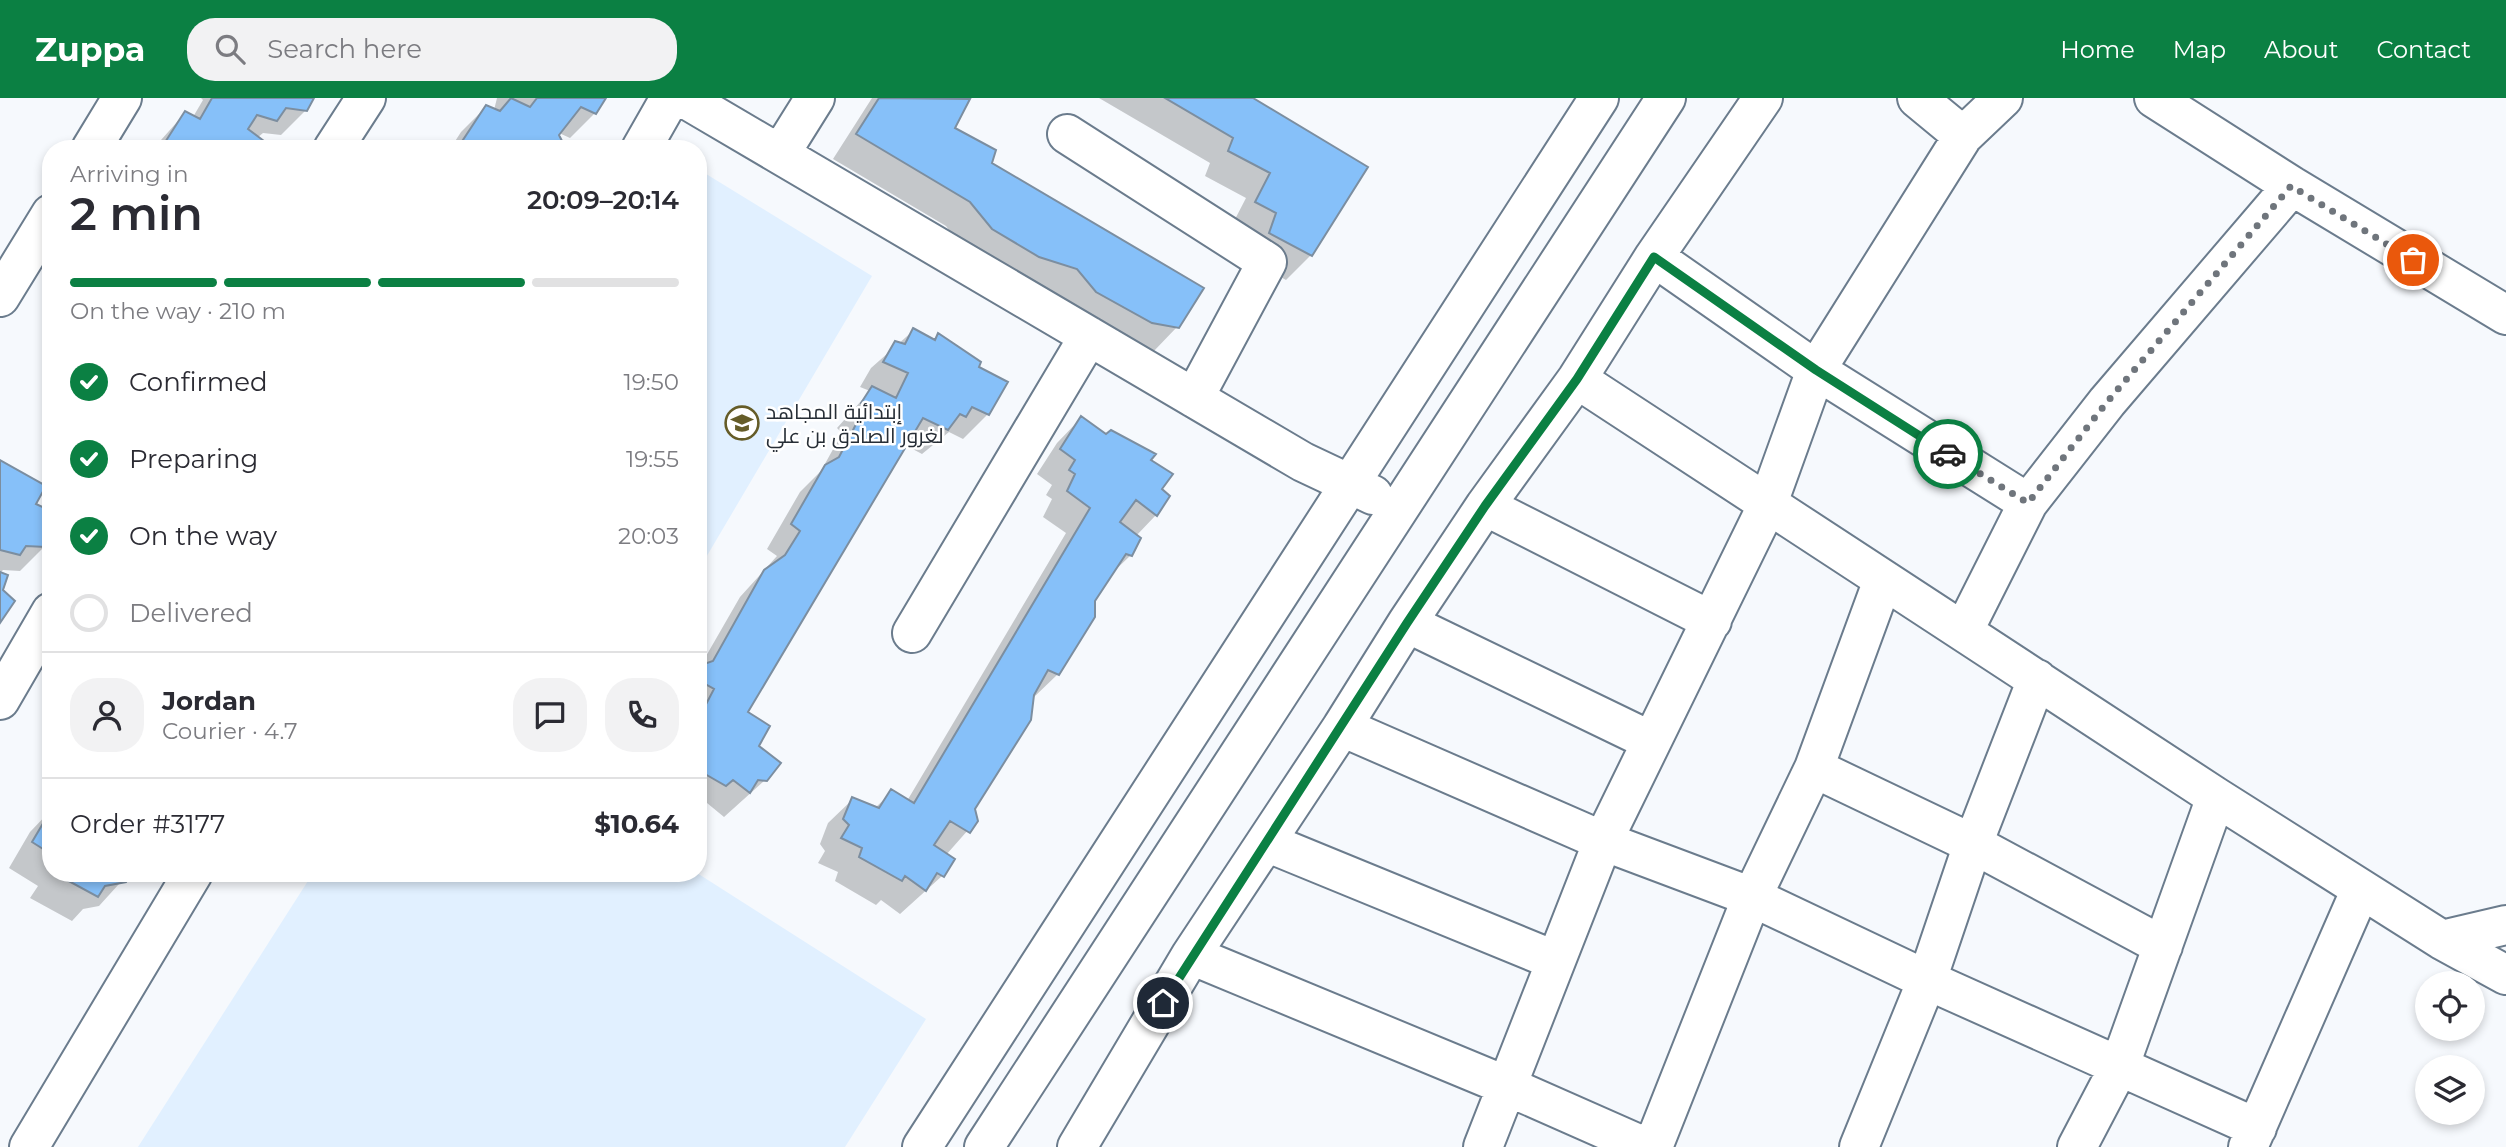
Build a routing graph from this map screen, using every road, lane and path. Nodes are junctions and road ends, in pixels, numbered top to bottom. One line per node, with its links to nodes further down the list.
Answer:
1 (122, 98): 14 (street)
2 (366, 98): 15 (street)
3 (670, 98): 16 (street)
4 (684, 98): 17 (street)
5 (815, 98): 17 (street)
6 (1599, 98): 27 (street)
7 (1665, 98): 31 (street)
8 (1763, 98): 20 (street)
9 (1917, 98): 13 (street)
10 (2003, 98): 13 (street)
11 (2154, 98): 18 (street)
12 (1067, 134): 26 (street)
13 (1963, 136): 24 (street)
14 (96, 140)
15 (339, 140)
16 (646, 140)
17 (780, 154): 23 (street)
18 (2291, 186): 22 (street); 28 (street)
19 (42, 229): 21 (street)
20 (1654, 257): 24 (street); 25 (street)
21 (0, 297)
22 (2506, 314)
23 (1089, 336): 26 (street); 37 (street)
24 (1816, 370): 28 (street); 30 (street)
25 (1577, 379): 29 (street); 30 (street)
26 (1194, 398): 27 (street)
27 (1351, 484): 31 (street); 61 (street)
28 (2028, 503): 36 (street)
29 (1485, 506): 33 (street); 34 (street)
30 (1767, 506): 32 (street); 33 (street)
31 (1398, 507): 62 (street)
32 (1883, 580): 36 (street); 42 (street)
33 (1712, 621): 41 (street)
34 (1407, 623): 40 (street); 41 (street)
35 (42, 628): 39 (street)
36 (1964, 630): 38 (street)
37 (912, 633)
38 (2037, 679): 43 (street); 46 (street)
39 (0, 700)
40 (1342, 727): 44 (street); 45 (street)
41 (1651, 741): 44 (street)
42 (1814, 768): 46 (street); 49 (street)
43 (2216, 797): 48 (street); 52 (street)
44 (1603, 841): 49 (street); 54 (street)
45 (1266, 842): 53 (street); 54 (street)
46 (1973, 844): 52 (street); 56 (street)
47 (187, 882): 60 (street)
48 (2361, 889): 51 (street); 59 (street)
49 (1752, 897): 56 (street); 66 (street)
50 (2506, 925): 51 (street)
51 (2442, 940): 55 (street)
52 (2163, 946): 57 (street)
53 (1191, 955): 58 (street); 63 (street)
54 (1554, 960): 58 (street)
55 (2506, 975)
56 (1927, 980): 57 (street); 67 (street)
57 (2120, 1065): 59 (street); 68 (street)
58 (1507, 1086): 64 (street); 65 (street)
59 (2252, 1138)
60 (29, 1147)
61 (922, 1147)
62 (984, 1147)
63 (1077, 1147)
64 (1483, 1147)
65 (1645, 1147)
66 (1653, 1147)
67 (1859, 1147)
68 (2077, 1147)

